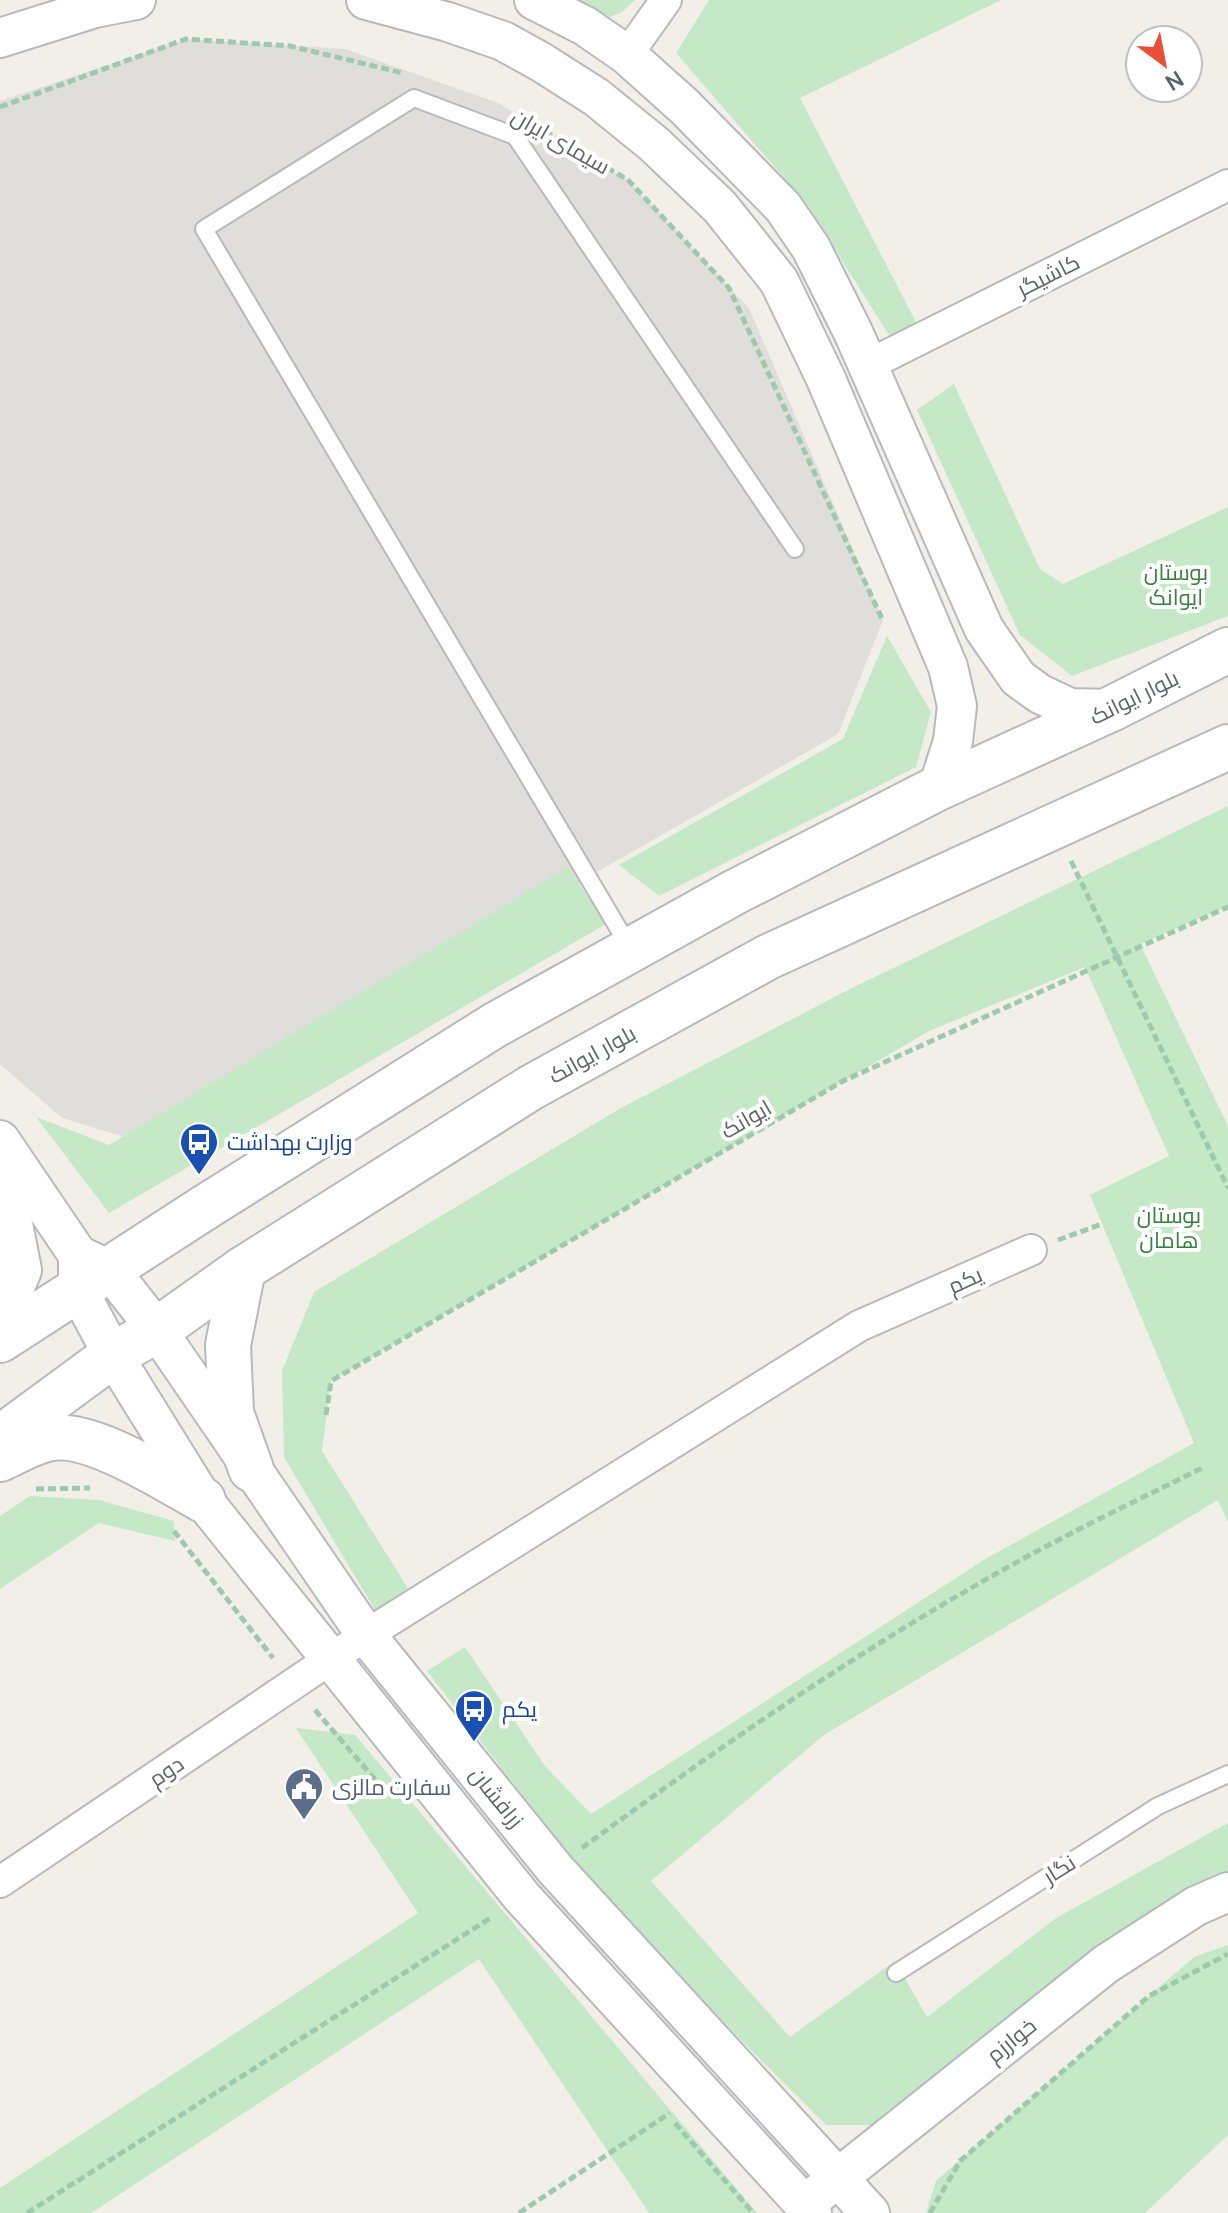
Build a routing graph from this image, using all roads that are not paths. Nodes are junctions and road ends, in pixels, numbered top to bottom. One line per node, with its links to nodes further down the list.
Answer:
1 (136, 0): 5 (street)
2 (366, 0): 8 (street)
3 (534, 0): 7 (street)
4 (666, 0): 7 (street)
5 (94, 4): 6 (street)
6 (0, 38)
7 (627, 55): 8 (street); 10 (street)
8 (596, 97): 11 (street)
9 (1228, 185): 10 (street, کاشیگر)
10 (868, 365): 11 (street); 14 (street)
11 (826, 379): 16 (street)
12 (795, 549): 17 (lane)
13 (1228, 650): 14 (main road, بلوار ایوانک)
14 (1111, 709): 16 (main road, بلوار ایوانک)
15 (1228, 747): 21 (main road, بلوار ایوانک)
16 (938, 788): 17 (main road, بلوار ایوانک)
17 (631, 950): 22 (main road, بلوار ایوانک)
18 (0, 1140): 22 (street)
19 (0, 1174): 23 (main road)
20 (1031, 1250): 31 (street, یکم)
21 (243, 1269): 24 (main road, بلوار ایوانک); 28 (main road)
22 (89, 1272): 24 (street, زرافشان); 25 (main road, بلوار ایوانک); 26 (street, زرافشان)
23 (0, 1314)
24 (157, 1330): 26 (main road, بلوار ایوانک); 28 (street, زرافشان)
25 (0, 1340)
26 (113, 1355): 27 (main road, بلوار ایوانک); 30 (street, زرافشان)
27 (0, 1438)
28 (251, 1469): 31 (street, زرافشان)
29 (13, 1475): 30 (main road)
30 (203, 1500): 32 (street, زرافشان)
31 (366, 1635): 32 (street, یکم); 37 (street, زرافشان)
32 (332, 1660): 34 (street, دوم); 38 (street, زرافشان)
33 (1228, 1774): 36 (lane, نگار)
34 (0, 1882)
35 (1228, 1892): 37 (street, خوارزم)
36 (896, 1973)
37 (838, 2178): 38 (street, خوارزم); 39 (street, زرافشان)
38 (808, 2209)
39 (870, 2213)

